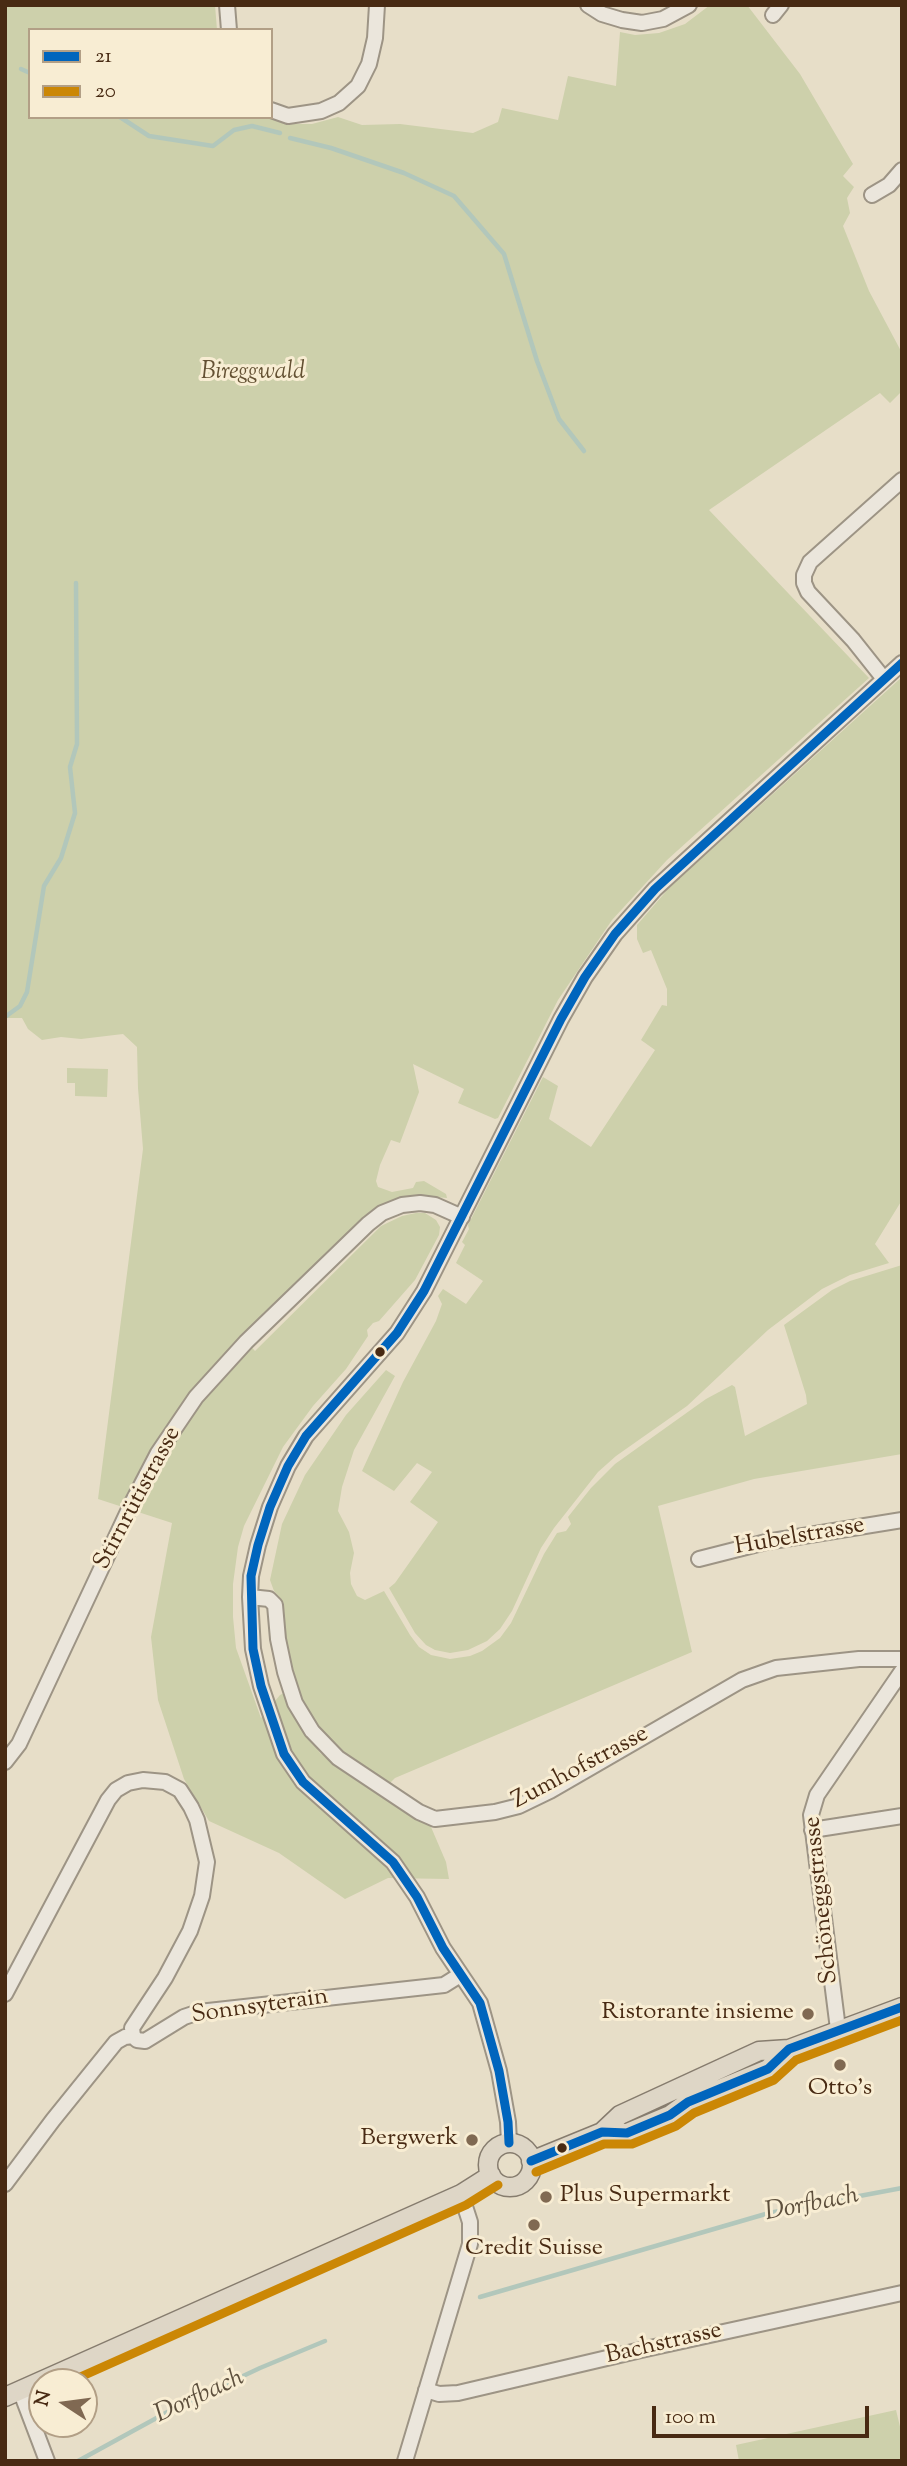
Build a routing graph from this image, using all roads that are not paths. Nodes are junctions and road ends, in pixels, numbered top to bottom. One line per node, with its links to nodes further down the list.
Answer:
1 (228, 5): 5 (street)
2 (377, 5): 6 (street)
3 (588, 5): 4 (street)
4 (689, 5)
5 (229, 28)
6 (273, 111)
7 (902, 170): 8 (street)
8 (873, 195)
9 (902, 480): 11 (street)
10 (902, 663): 11 (street)
11 (884, 680): 12 (street)
12 (462, 1217): 15 (street); 18 (street, Stirnrütistrasse)
13 (902, 1520): 14 (street, Hubelstrasse)
14 (699, 1559)
15 (250, 1597): 16 (street, Zumhofstrasse); 21 (street)
16 (902, 1660)
17 (902, 1671): 20 (street, Schöneggstrasse)
18 (5, 1762)
19 (902, 1816): 20 (street)
20 (812, 1830): 24 (street, Schöneggstrasse)
21 (460, 1975): 25 (street, Sonnsyterain); 26 (street)
22 (5, 1994): 25 (street, Sonnsyterain)
23 (902, 2007): 24 (main road)
24 (838, 2029): 27 (main road)
25 (133, 2036): 29 (street)
26 (509, 2143): 27 (main road); 28 (main road)
27 (531, 2161): 28 (main road)
28 (491, 2175): 30 (main road)
29 (5, 2184)
30 (461, 2194): 32 (street); 33 (main road)
31 (902, 2293): 32 (street, Bachstrasse)
32 (426, 2390): 35 (street)
33 (12, 2393): 34 (street)
34 (47, 2461)
35 (405, 2461)

